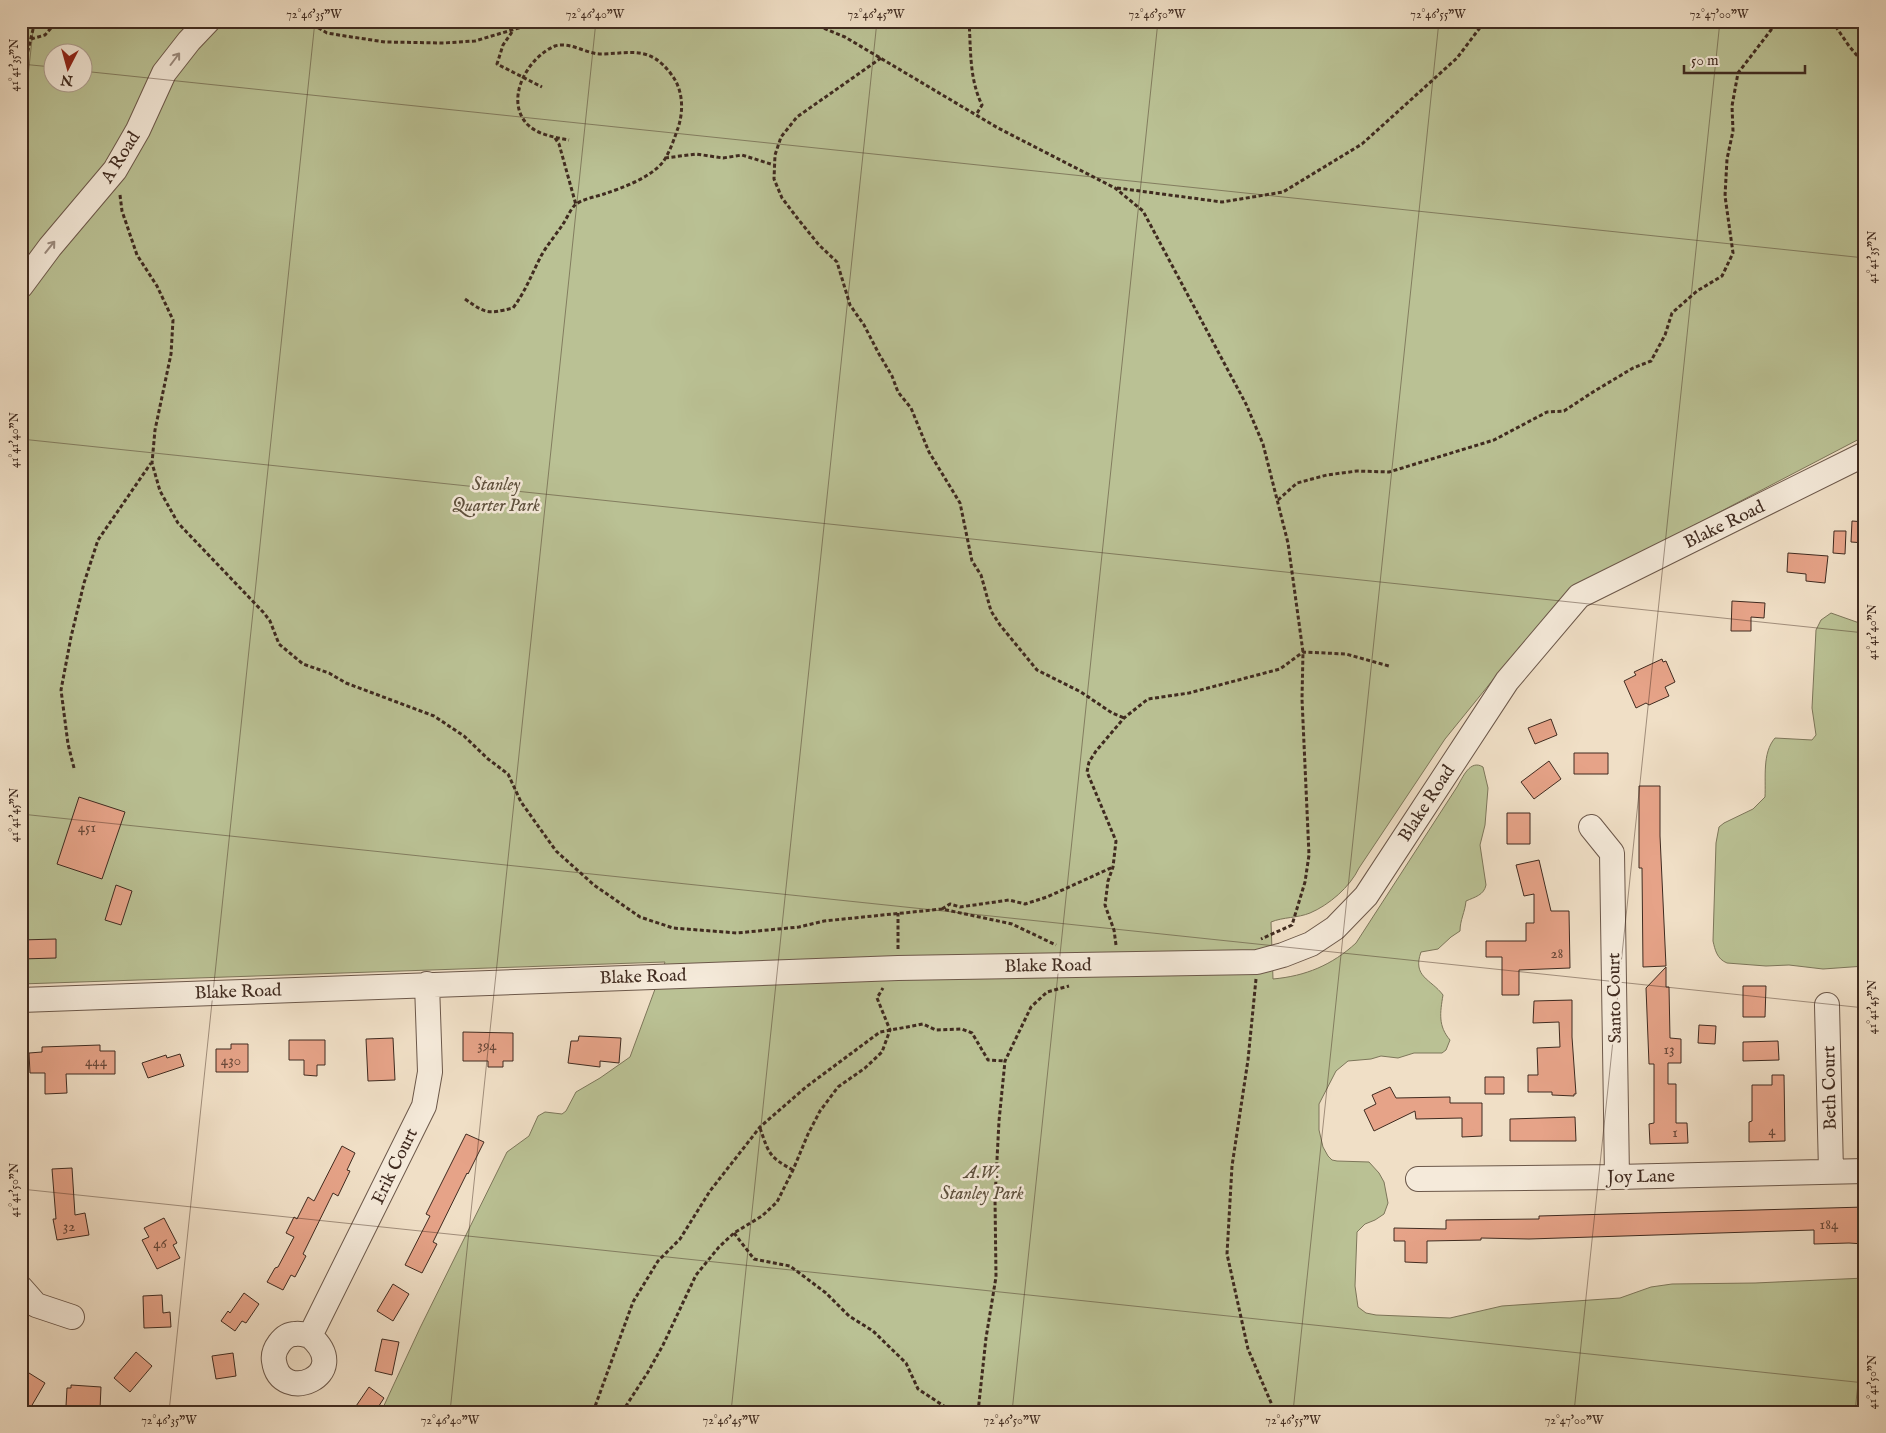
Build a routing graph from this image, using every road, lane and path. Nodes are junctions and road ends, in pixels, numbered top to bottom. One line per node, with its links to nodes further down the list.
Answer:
1 (35, 21): 12 (path)
2 (57, 21): 12 (path)
3 (208, 21): 23 (street, A Road, one-way to 3)
4 (307, 21): 11 (path)
5 (542, 21): 11 (path)
6 (806, 21): 13 (path)
7 (969, 21): 18 (path)
8 (1485, 21): 24 (path)
9 (1774, 21): 30 (path)
10 (1832, 21): 14 (path)
11 (512, 31): 16 (path)
12 (31, 39): 15 (path)
13 (880, 58): 18 (path); 22 (path)
14 (1865, 65)
15 (21, 70)
16 (523, 77): 17 (path); 19 (path); 21 (path)
17 (542, 87)
18 (976, 115): 24 (path)
19 (555, 137): 20 (path); 25 (path)
20 (569, 140)
21 (665, 158): 22 (path); 25 (path)
22 (774, 165): 33 (path)
23 (115, 170): 26 (street, A Road, one-way to 23); 29 (path)
24 (1115, 188): 30 (path)
25 (576, 205): 27 (path)
26 (21, 286)
27 (465, 299)
28 (1865, 454): 41 (street, Blake Road)
29 (152, 463): 34 (path); 38 (path)
30 (1278, 500): 31 (path)
31 (1303, 652): 32 (path); 33 (path); 41 (path)
32 (1389, 666)
33 (1124, 718): 36 (path)
34 (74, 768)
35 (1591, 827): 53 (street, Santo Court)
36 (1113, 867): 37 (path); 40 (path)
37 (942, 909): 38 (path); 39 (path)
38 (898, 913): 42 (path)
39 (1057, 946)
40 (1117, 948)
41 (1256, 952): 42 (street, Blake Road); 63 (path)
42 (898, 968): 43 (street, Blake Road); 47 (path)
43 (427, 984): 45 (street, Blake Road); 58 (street, Erik Court)
44 (1071, 985): 48 (path)
45 (21, 1000)
46 (1827, 1005): 52 (street, Beth Court)
47 (890, 1030): 48 (path); 49 (path); 50 (path)
48 (1005, 1062): 62 (path)
49 (760, 1128): 50 (path); 59 (path)
50 (793, 1170): 55 (path)
51 (1865, 1171): 52 (street, Joy Lane)
52 (1831, 1172): 53 (street, Joy Lane)
53 (1617, 1177): 54 (street, Joy Lane)
54 (1418, 1179)
55 (734, 1234): 60 (path); 61 (path)
56 (21, 1288): 57 (street)
57 (72, 1317)
58 (310, 1336)
59 (593, 1412)
60 (622, 1412)
61 (953, 1412)
62 (978, 1412)
63 (1275, 1412)

